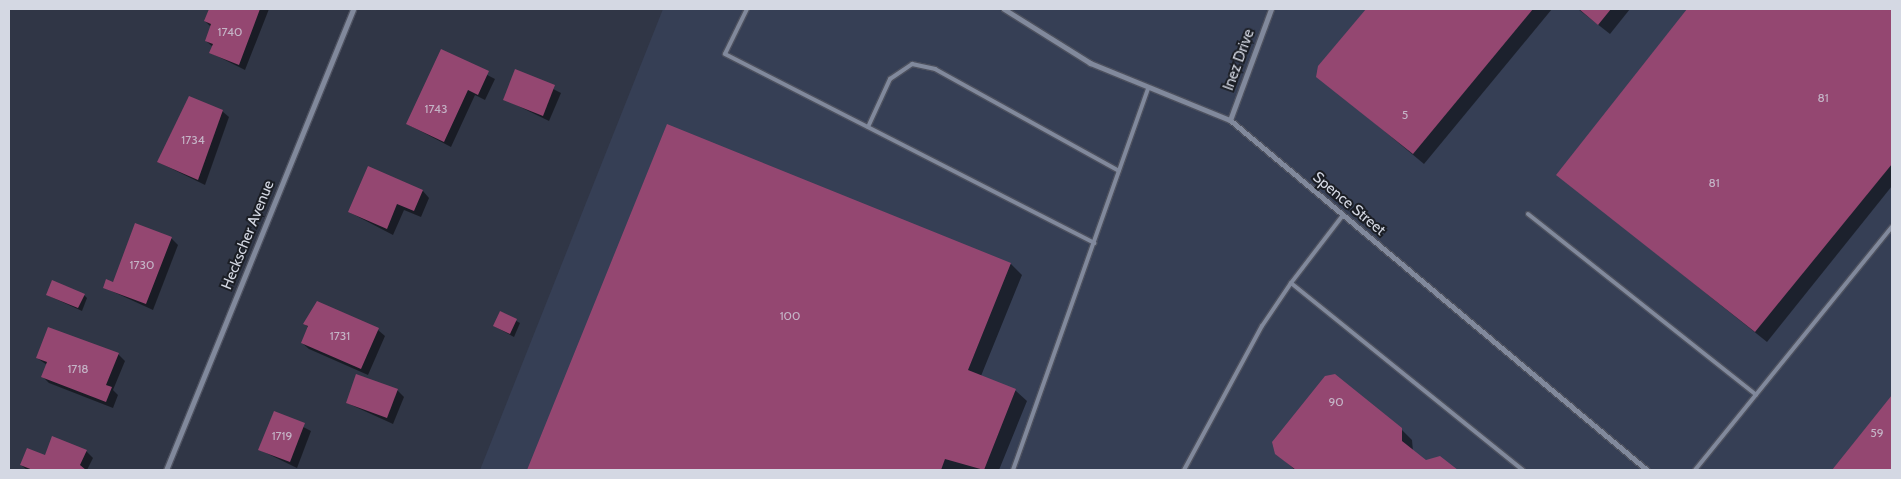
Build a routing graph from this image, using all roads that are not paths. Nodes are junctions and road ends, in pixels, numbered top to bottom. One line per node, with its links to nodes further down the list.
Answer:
1 (353, 9): 15 (street, Heckscher Avenue)
2 (748, 9): 7 (lane)
3 (1004, 9): 5 (street, Spence Street)
4 (1271, 9): 6 (street, Inez Drive)
5 (1148, 89): 6 (street, Spence Street); 8 (lane)
6 (1230, 120): 10 (street, Spence Street)
7 (868, 127): 8 (lane); 12 (lane)
8 (1119, 171): 12 (lane)
9 (1528, 214): 14 (lane)
10 (1343, 215): 13 (lane); 19 (street, Spence Street)
11 (1892, 227): 14 (lane)
12 (1094, 243): 16 (lane)
13 (1291, 283): 17 (lane); 18 (lane)
14 (1756, 395): 20 (lane)
15 (166, 470)
16 (1013, 470)
17 (1184, 470)
18 (1523, 470)
19 (1647, 470)
20 (1695, 470)

